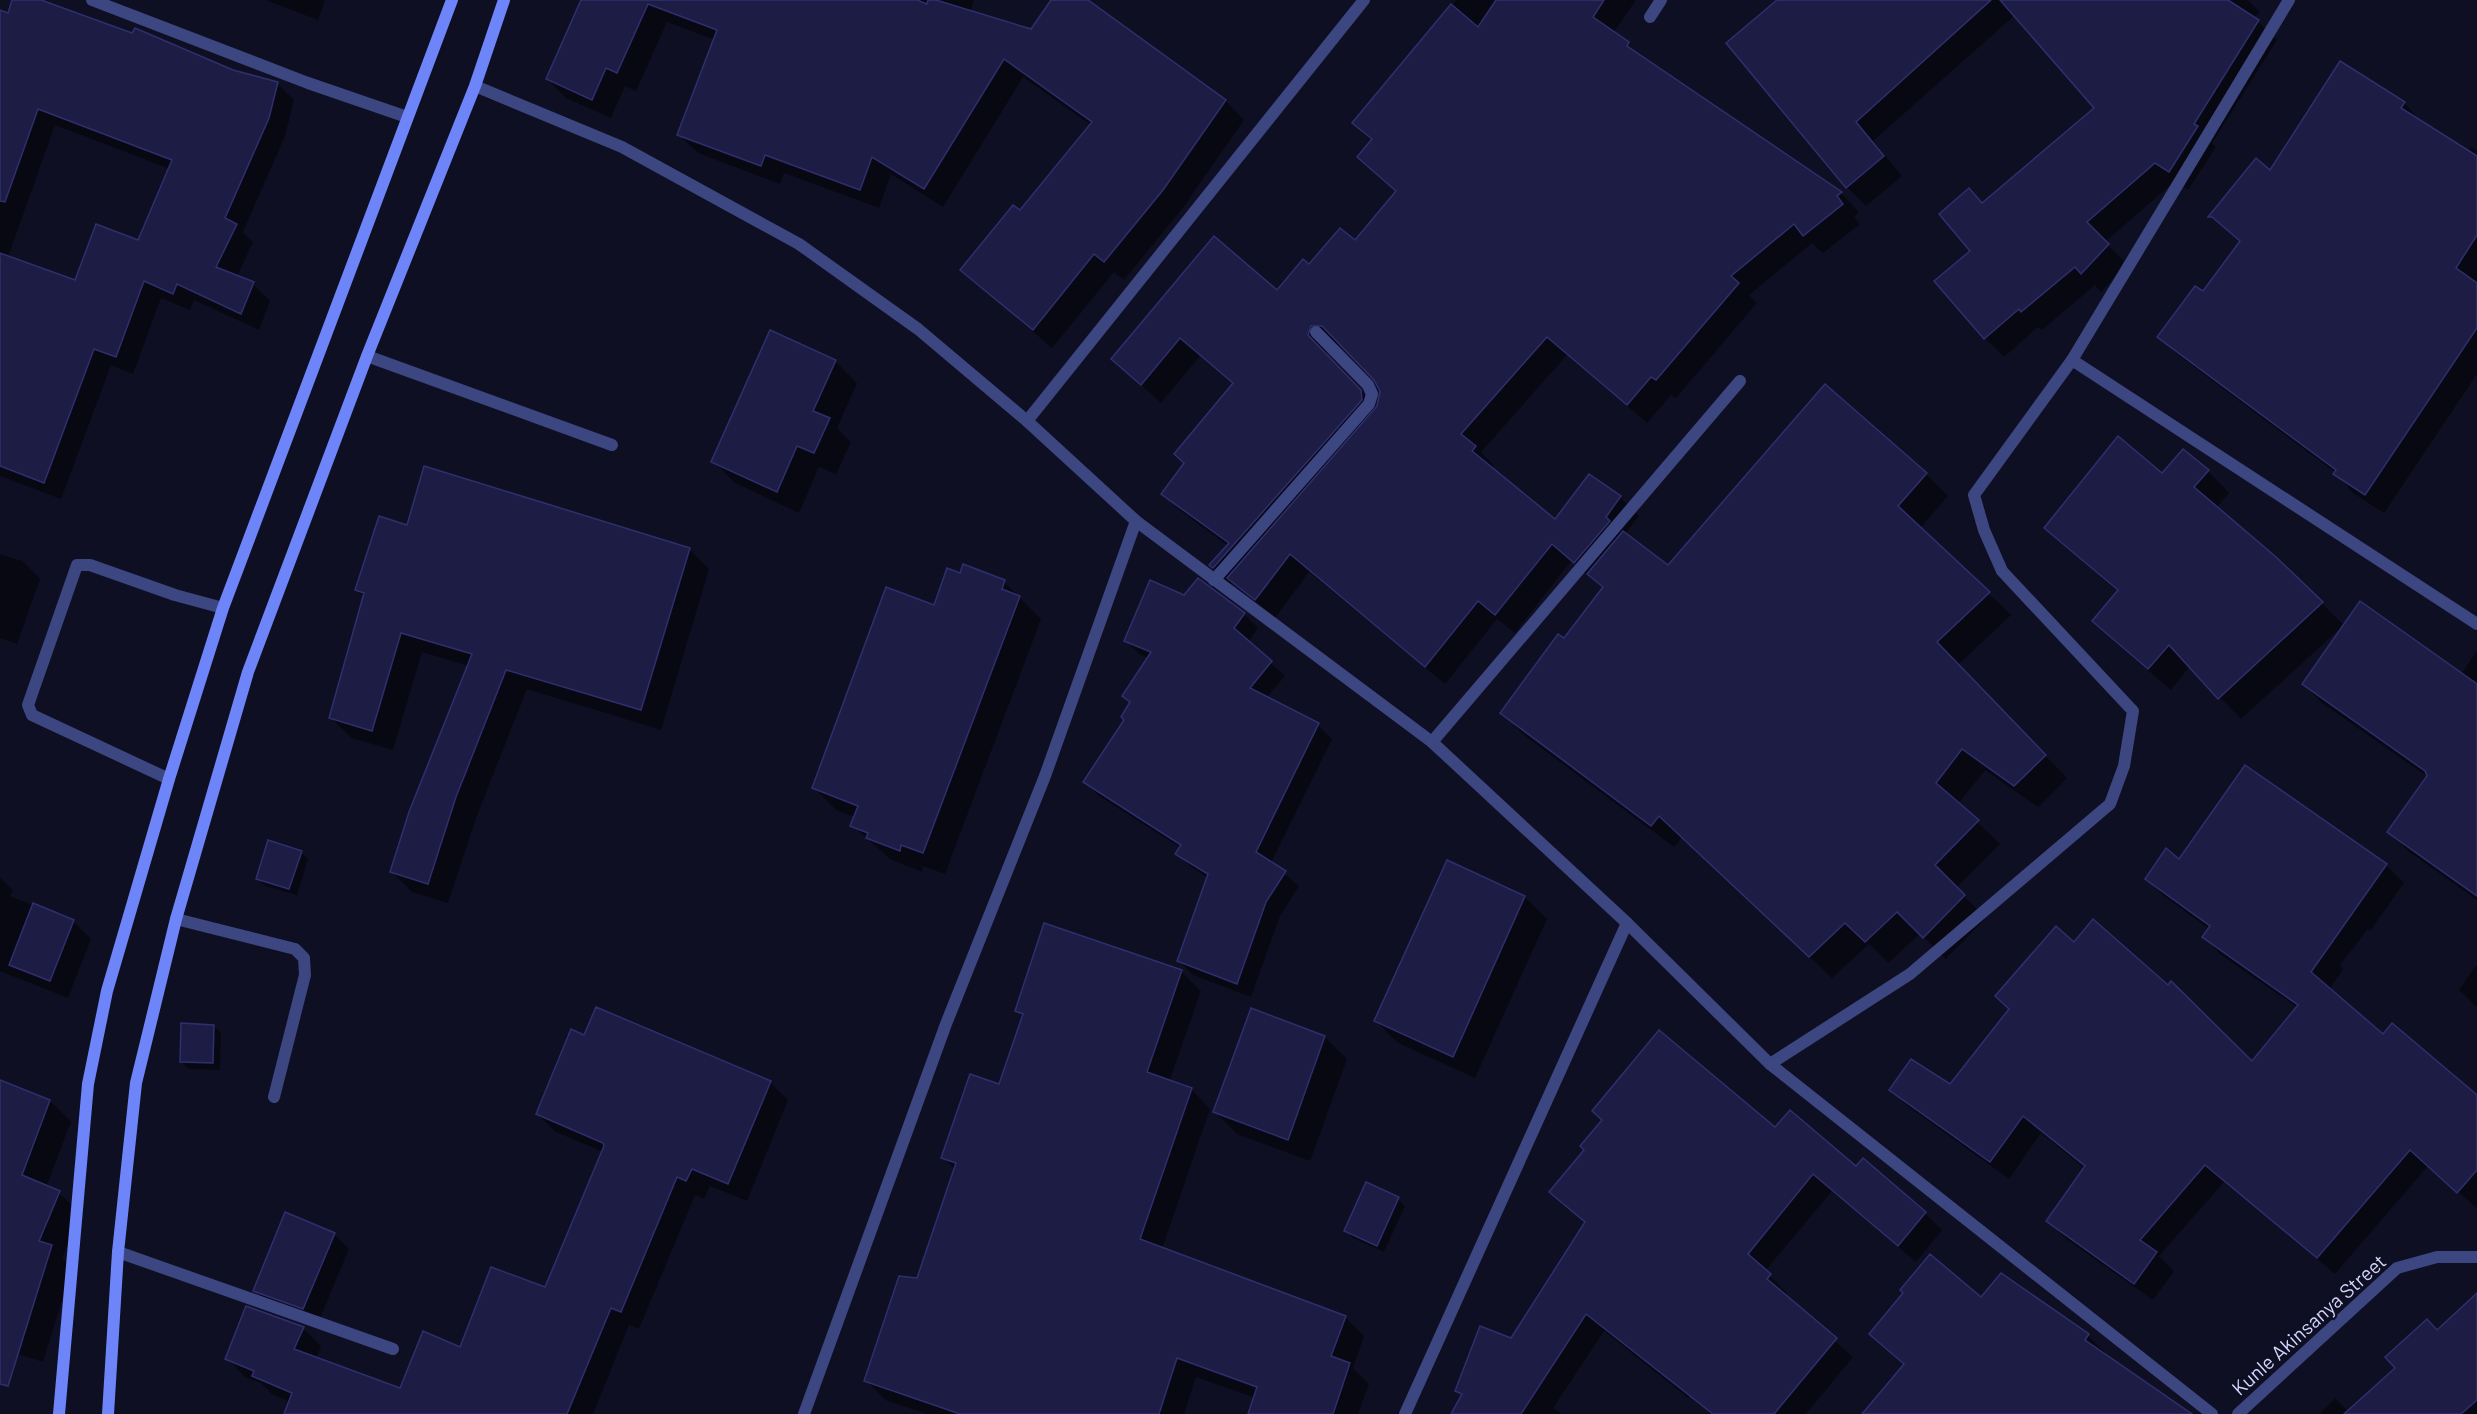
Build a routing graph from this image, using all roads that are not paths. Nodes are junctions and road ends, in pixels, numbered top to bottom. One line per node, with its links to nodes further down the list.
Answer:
1 (92, 0): 9 (street)
2 (452, 0): 9 (main road)
3 (504, 0): 8 (main road)
4 (1364, 0): 14 (street)
5 (1661, 0): 7 (street)
6 (2289, 0): 12 (street)
7 (1650, 17)
8 (475, 86): 11 (main road); 14 (street)
9 (407, 117): 18 (main road)
10 (1316, 332): 17 (street)
11 (367, 356): 15 (street); 22 (main road)
12 (2072, 360): 19 (street); 24 (street)
13 (1740, 381): 20 (street)
14 (1027, 421): 16 (street)
15 (612, 445)
16 (1136, 521): 17 (street); 31 (street)
17 (1214, 580): 20 (street)
18 (223, 608): 21 (main road); 21 (street)
19 (2477, 624)
20 (1432, 742): 23 (street)
21 (169, 779): 29 (main road)
22 (176, 919): 25 (street); 26 (main road)
23 (1627, 923): 24 (street); 32 (street)
24 (1770, 1064): 33 (street)
25 (274, 1097)
26 (118, 1252): 28 (street); 30 (main road)
27 (2477, 1257): 34 (street, Kunle Akinsanya Street)
28 (393, 1349)
29 (59, 1414)
30 (108, 1414)
31 (804, 1414)
32 (1405, 1414)
33 (2212, 1414)
34 (2238, 1414)

